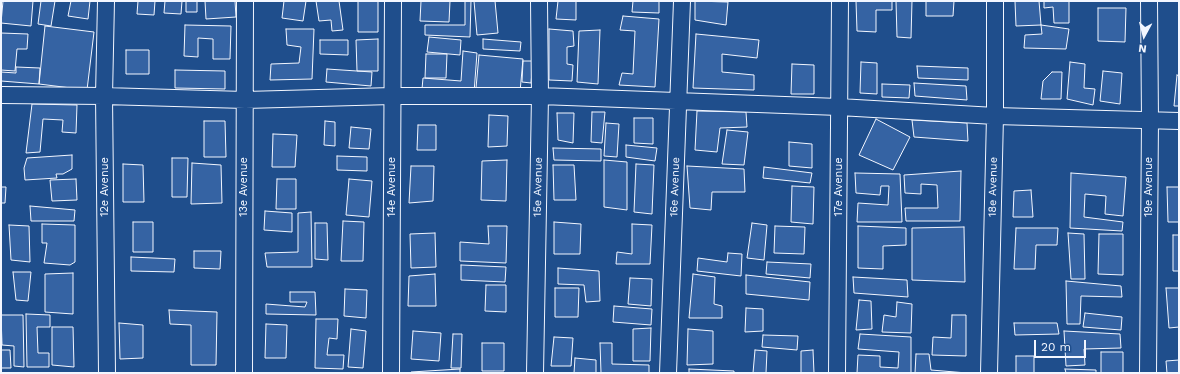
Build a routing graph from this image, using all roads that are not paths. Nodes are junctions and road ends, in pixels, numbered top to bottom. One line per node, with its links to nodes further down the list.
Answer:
1 (106, 1): 10 (street, 12e Avenue)
2 (245, 1): 13 (street, 13e Avenue)
3 (393, 1): 11 (street, 14e Avenue)
4 (540, 1): 12 (street, 15e Avenue)
5 (682, 1): 14 (street, 16e Avenue)
6 (840, 1): 15 (street, 17e Avenue)
7 (995, 1): 16 (street, 18e Avenue)
8 (1149, 1): 17 (street, 19e Avenue)
9 (1, 95): 10 (street)
10 (104, 96): 13 (street); 19 (street, 12e Avenue)
11 (392, 96): 12 (street); 13 (street); 21 (street, 14e Avenue)
12 (540, 96): 14 (street); 22 (street, 15e Avenue)
13 (245, 100): 20 (street, 13e Avenue)
14 (678, 101): 15 (street); 23 (street, 16e Avenue)
15 (839, 107): 16 (street); 24 (street, 17e Avenue)
16 (995, 116): 17 (street); 25 (street, 18e Avenue)
17 (1150, 120): 18 (street); 26 (street, 19e Avenue)
18 (1179, 121)
19 (106, 373)
20 (244, 373)
21 (391, 373)
22 (535, 373)
23 (668, 373)
24 (837, 373)
25 (990, 373)
26 (1148, 373)

